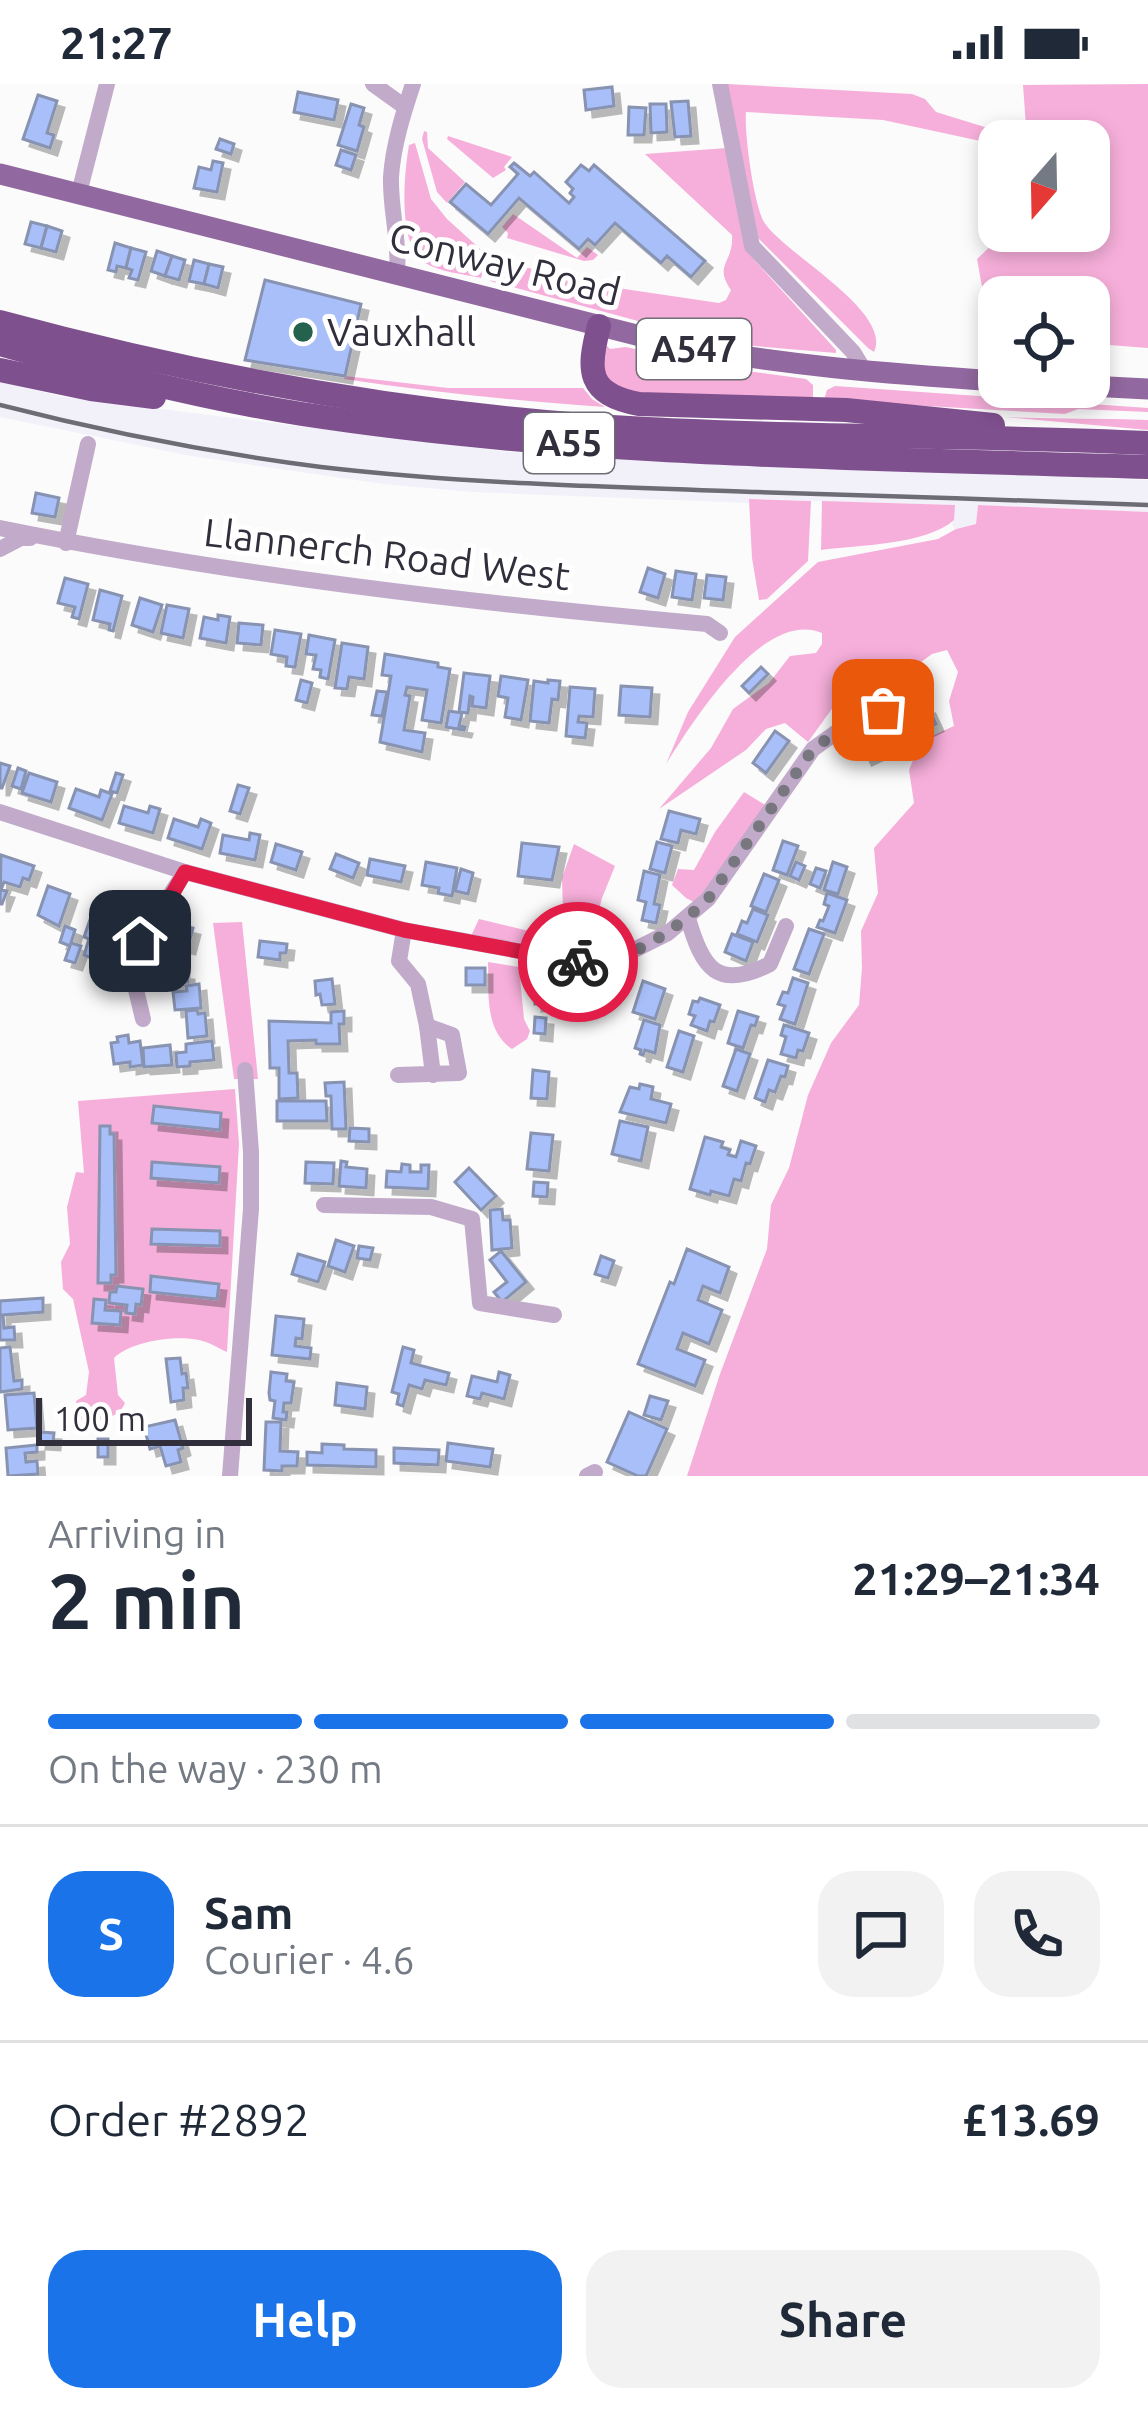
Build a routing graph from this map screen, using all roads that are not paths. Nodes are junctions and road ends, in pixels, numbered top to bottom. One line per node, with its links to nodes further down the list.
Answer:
1 (106, 84): 7 (street)
2 (373, 84): 5 (street)
3 (413, 84): 5 (street)
4 (720, 84): 13 (street)
5 (405, 107): 8 (street)
6 (0, 173): 7 (main road, Conway Road / A547)
7 (79, 194): 8 (main road, Conway Road / A547)
8 (397, 273): 10 (main road, Conway Road / A547)
9 (0, 322): 18 (highway, A55)
10 (598, 326): 13 (main road, Conway Road / A547); 18 (highway)
11 (0, 344): 17 (highway, A55)
12 (0, 370): 17 (highway)
13 (864, 370): 14 (main road, Conway Road / A547)
14 (978, 379)
15 (1110, 387): 16 (main road)
16 (1148, 389)
17 (300, 413): 21 (highway, A55)
18 (1078, 440): 19 (highway, A55)
19 (1148, 443)
20 (88, 444): 24 (street)
21 (1148, 467)
22 (0, 528): 23 (street, Llannerch Road West)
23 (43, 538): 24 (street, Llannerch Road West); 25 (street, Llannerch Road West)
24 (67, 543): 26 (street, Llannerch Road West)
25 (0, 549)
26 (720, 633)
27 (917, 696): 30 (street)
28 (0, 812): 29 (street)
29 (185, 872): 32 (street); 33 (street)
30 (688, 918): 31 (street); 32 (street)
31 (785, 926)
32 (404, 930): 34 (street)
33 (143, 1019)
34 (427, 1026): 37 (street); 37 (street)
35 (245, 1070): 40 (street)
36 (398, 1075): 37 (street)
37 (433, 1075)
38 (324, 1205): 39 (street)
39 (554, 1315)
40 (230, 1476)

